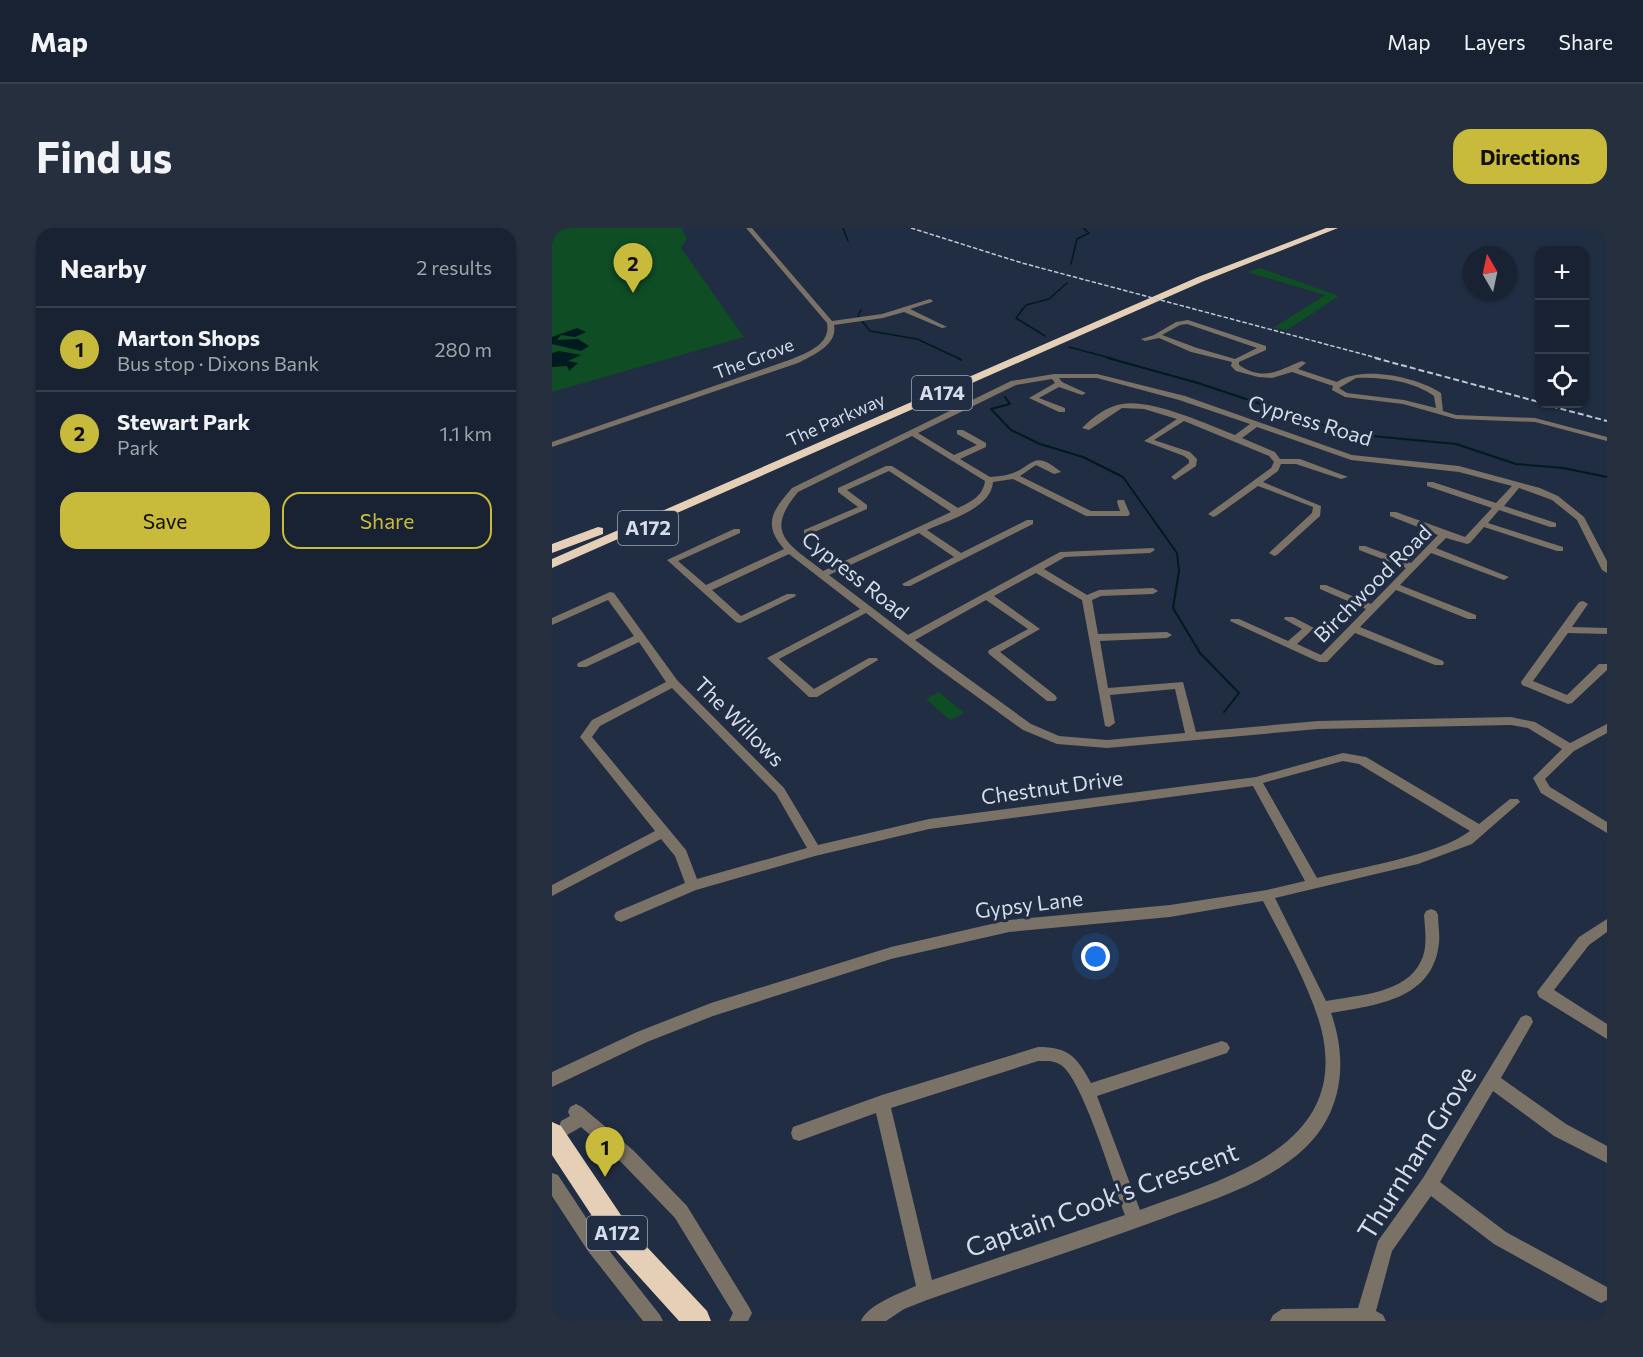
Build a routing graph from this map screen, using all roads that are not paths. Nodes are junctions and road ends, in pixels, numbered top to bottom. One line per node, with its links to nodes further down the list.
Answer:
1 (749, 228): 6 (street)
2 (1321, 228): 38 (highway, The Parkway / A174)
3 (1334, 228): 39 (highway, The Parkway / A174)
4 (930, 301): 5 (street)
5 (906, 310): 6 (street); 7 (street)
6 (830, 323): 29 (street, The Grove)
7 (944, 327)
8 (1157, 337): 9 (street); 11 (street); 12 (street)
9 (1145, 339)
10 (1273, 343): 11 (street)
11 (1263, 348): 12 (street)
12 (1236, 362): 14 (street)
13 (1302, 363): 14 (street)
14 (1292, 369): 16 (street)
15 (1056, 380): 17 (street); 19 (street); 23 (street, Cypress Road); 26 (street, Cypress Road)
16 (1338, 385): 20 (street); 20 (street)
17 (1082, 393)
18 (1496, 408): 21 (street)
19 (1062, 410)
20 (1437, 411): 21 (street)
21 (1503, 418): 28 (street)
22 (1182, 419): 24 (street); 27 (street); 34 (street)
23 (1256, 424): 27 (street); 41 (street, Cypress Road)
24 (1086, 428)
25 (960, 432): 30 (street)
26 (912, 433): 30 (street); 59 (street, Cypress Road)
27 (1236, 438): 31 (street)
28 (1607, 438)
29 (552, 446)
30 (955, 458): 36 (street)
31 (1278, 462): 35 (street); 37 (street)
32 (1057, 472): 33 (street)
33 (1014, 477): 36 (street); 42 (street)
34 (1175, 477)
35 (1344, 477)
36 (989, 480): 44 (street)
37 (1256, 482): 45 (street); 62 (street)
38 (717, 484): 56 (highway, A174); 63 (highway, The Parkway / A174)
39 (735, 484): 66 (highway, The Parkway / A174); 70 (highway, A172)
40 (1430, 484): 43 (street)
41 (1518, 484): 43 (street, Birchwood Road); 61 (street, Cypress Road)
42 (1121, 502)
43 (1498, 507): 48 (street, Birchwood Road); 49 (street)
44 (958, 512): 50 (street); 52 (street)
45 (1213, 514)
46 (1394, 514): 53 (street)
47 (1030, 522): 64 (street)
48 (1483, 524): 54 (street, Birchwood Road); 58 (street)
49 (1553, 525)
50 (919, 529): 64 (street); 71 (street)
51 (737, 531): 76 (street)
52 (807, 532)
53 (1444, 534): 54 (street, Birchwood Road); 57 (street, Birchwood Road)
54 (1467, 541): 65 (street)
55 (1362, 548): 67 (street)
56 (552, 549)
57 (1429, 549): 65 (street); 67 (street, Birchwood Road)
58 (1560, 549)
59 (790, 550): 71 (street, Cypress Road); 76 (street)
60 (1150, 550): 68 (street)
61 (1603, 552): 69 (street, Cypress Road)
62 (1274, 554)
63 (552, 556)
64 (961, 556): 73 (street)
65 (1450, 557): 72 (street)
66 (552, 564)
67 (1412, 567): 74 (street, Birchwood Road)
68 (1040, 570): 79 (street); 80 (street)
69 (1607, 570)
70 (552, 575)
71 (822, 575): 82 (street, Cypress Road)
72 (1504, 577)
73 (907, 584)
74 (1394, 586): 83 (street, Birchwood Road); 84 (street)
75 (1323, 587): 83 (street)
76 (705, 589): 78 (street)
77 (1154, 591): 80 (street)
78 (791, 596)
79 (988, 597): 94 (street); 102 (street)
80 (1087, 599): 93 (street)
81 (1583, 604): 89 (street)
82 (867, 609): 94 (street, Cypress Road); 96 (street)
83 (1374, 609): 88 (street, Birchwood Road)
84 (1472, 617)
85 (1289, 619): 95 (street)
86 (1235, 621): 95 (street, Birchwood Road)
87 (552, 622): 92 (street)
88 (1355, 628): 95 (street, Birchwood Road); 97 (street)
89 (1564, 630): 90 (street); 99 (street)
90 (1607, 631)
91 (1167, 635): 93 (street)
92 (639, 638): 98 (street); 100 (street)
93 (1094, 638): 101 (street)
94 (907, 640): 105 (street, Cypress Road)
95 (1291, 644)
96 (873, 660)
97 (1439, 663)
98 (582, 665)
99 (1603, 667)
100 (673, 683): 111 (street, The Willows); 112 (street, The Willows)
101 (1103, 692): 103 (street); 105 (street)
102 (1051, 698)
103 (1109, 723)
104 (1607, 728): 106 (street)
105 (1192, 737): 106 (street, Cypress Road)
106 (1570, 748): 109 (street)
107 (1256, 781): 110 (street, Chestnut Drive); 112 (street, Chestnut Drive); 113 (street)
108 (1514, 802): 110 (street, Gypsy Lane)
109 (1607, 828)
110 (1479, 830): 113 (street, Gypsy Lane)
111 (663, 832): 114 (street, The Willows); 115 (street)
112 (815, 851): 114 (street, Chestnut Drive)
113 (1314, 884): 116 (street, Gypsy Lane)
114 (693, 886): 118 (street, Chestnut Drive)
115 (552, 891)
116 (1267, 895): 120 (street, Captain Cook's Crescent); 124 (street, Gypsy Lane)
117 (1431, 915): 120 (street)
118 (621, 916)
119 (1607, 925): 122 (street)
120 (1322, 1008): 133 (street, Captain Cook's Crescent)
121 (1526, 1022): 125 (street, Thurnham Grove)
122 (1607, 1032)
123 (1222, 1048): 126 (street)
124 (552, 1080)
125 (1493, 1082): 130 (street); 132 (street, Thurnham Grove)
126 (1086, 1092): 127 (street); 133 (street)
127 (882, 1103): 129 (street); 134 (street)
128 (559, 1131): 138 (highway, A172); 139 (street)
129 (799, 1133)
130 (1607, 1155)
131 (552, 1181): 137 (street)
132 (1429, 1185): 135 (street); 136 (street, Thurnham Grove)
133 (1135, 1220): 134 (street, Captain Cook's Crescent)
134 (926, 1291): 140 (street, Captain Cook's Crescent)
135 (1601, 1294)
136 (1371, 1319): 141 (street)
137 (654, 1321)
138 (697, 1321)
139 (738, 1321)
140 (870, 1321)
141 (1279, 1321)

